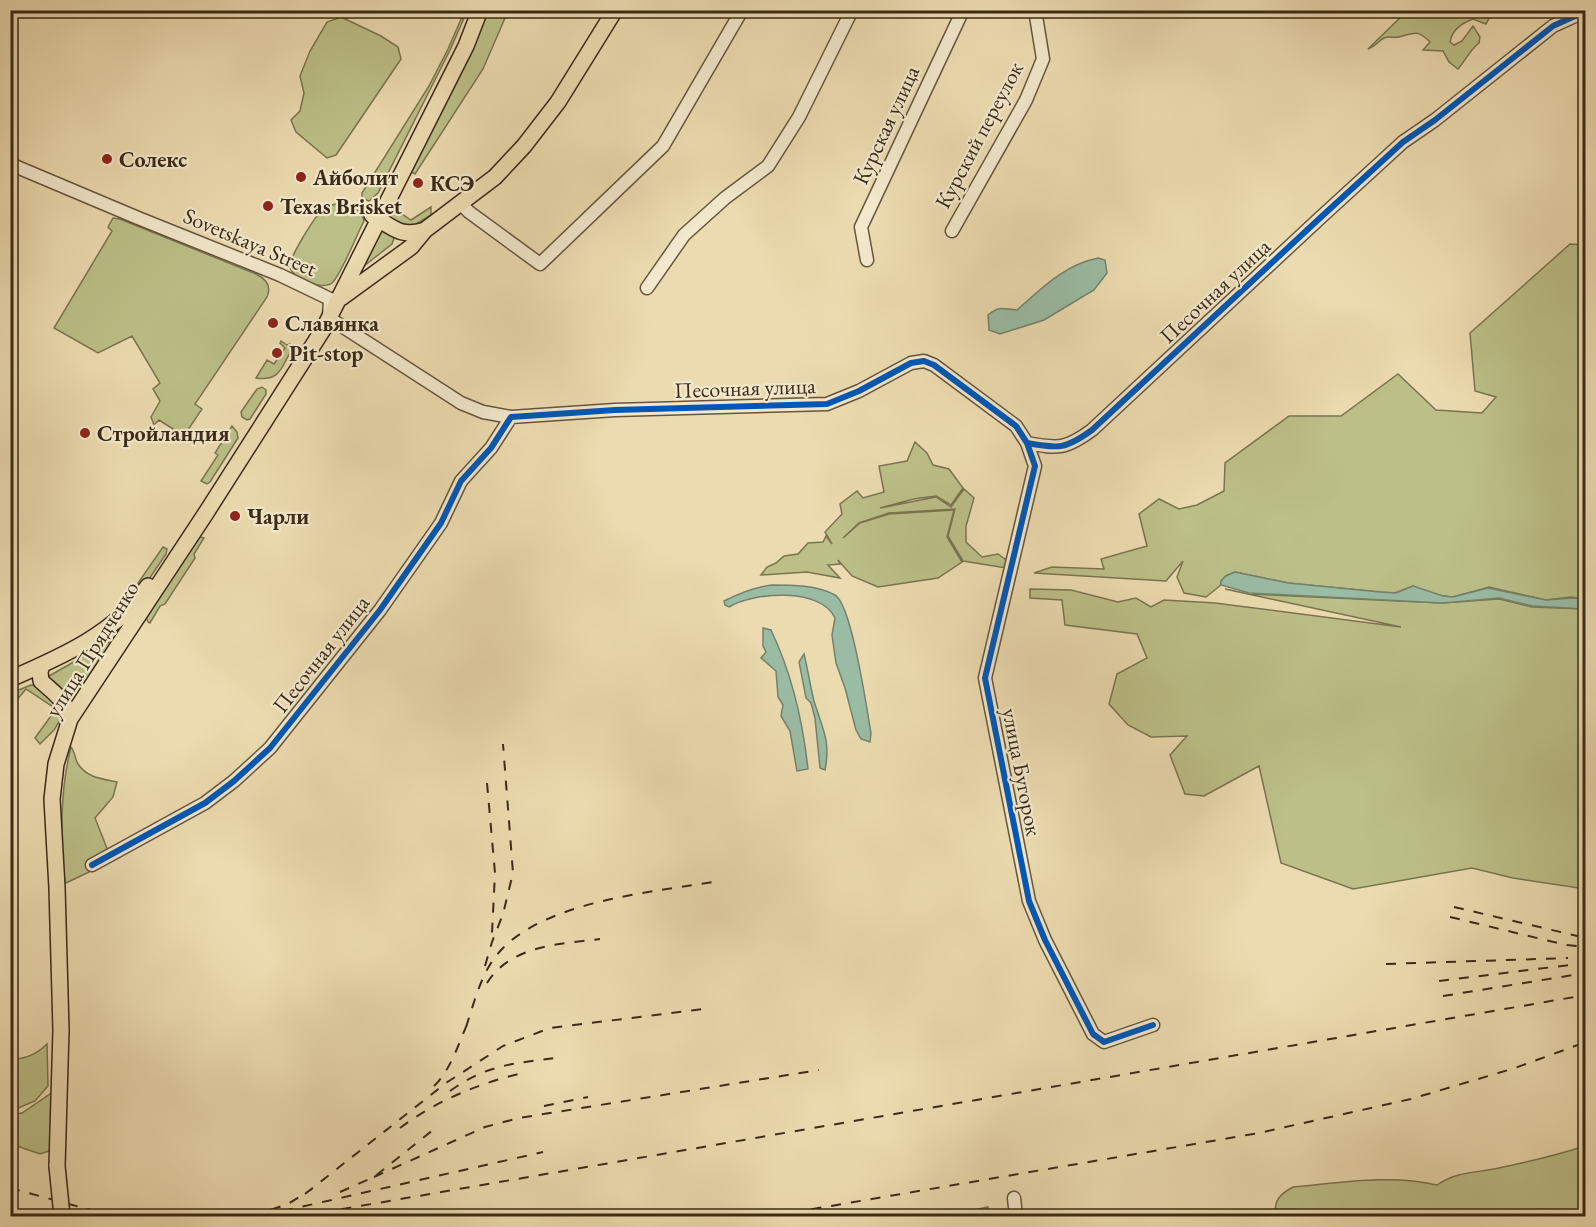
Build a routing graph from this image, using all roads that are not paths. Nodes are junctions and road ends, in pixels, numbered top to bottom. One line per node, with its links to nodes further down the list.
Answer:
1 (471, 10): 11 (main road)
2 (480, 10): 11 (main road)
3 (615, 10): 10 (main road, улица Прядченко)
4 (741, 10): 10 (street)
5 (852, 10): 15 (street)
6 (963, 10): 14 (street, Курская улица)
7 (1035, 10): 13 (street, Курский переулок)
8 (1586, 11): 19 (street, Песочная улица)
9 (10, 164): 16 (street, Sovetskaya Street)
10 (461, 204): 12 (main road, улица Прядченко)
11 (375, 217): 12 (main road); 16 (main road)
12 (426, 230): 16 (main road, улица Прядченко)
13 (952, 231)
14 (867, 260)
15 (647, 288)
16 (335, 299): 17 (main road, улица Прядченко); 20 (main road, улица Прядченко)
17 (329, 318): 18 (street); 20 (main road, улица Прядченко)
18 (511, 417): 19 (street, Песочная улица); 30 (street, Песочная улица)
19 (1027, 443): 31 (street, улица Бугорок)
20 (194, 523): 21 (main road, улица Прядченко); 22 (main road, улица Прядченко)
21 (99, 633): 22 (main road); 23 (main road, улица Прядченко)
22 (118, 646): 28 (main road, улица Прядченко)
23 (42, 665): 24 (main road, улица Прядченко); 25 (main road)
24 (10, 678)
25 (41, 681): 26 (main road); 27 (main road)
26 (10, 688)
27 (63, 701): 28 (main road); 29 (main road)
28 (82, 701): 29 (main road, улица Прядченко)
29 (70, 719): 33 (main road, улица Прядченко, bridge)
30 (92, 865)
31 (1153, 1025)
32 (1014, 1198): 34 (street)
33 (62, 1216)
34 (1016, 1216)

